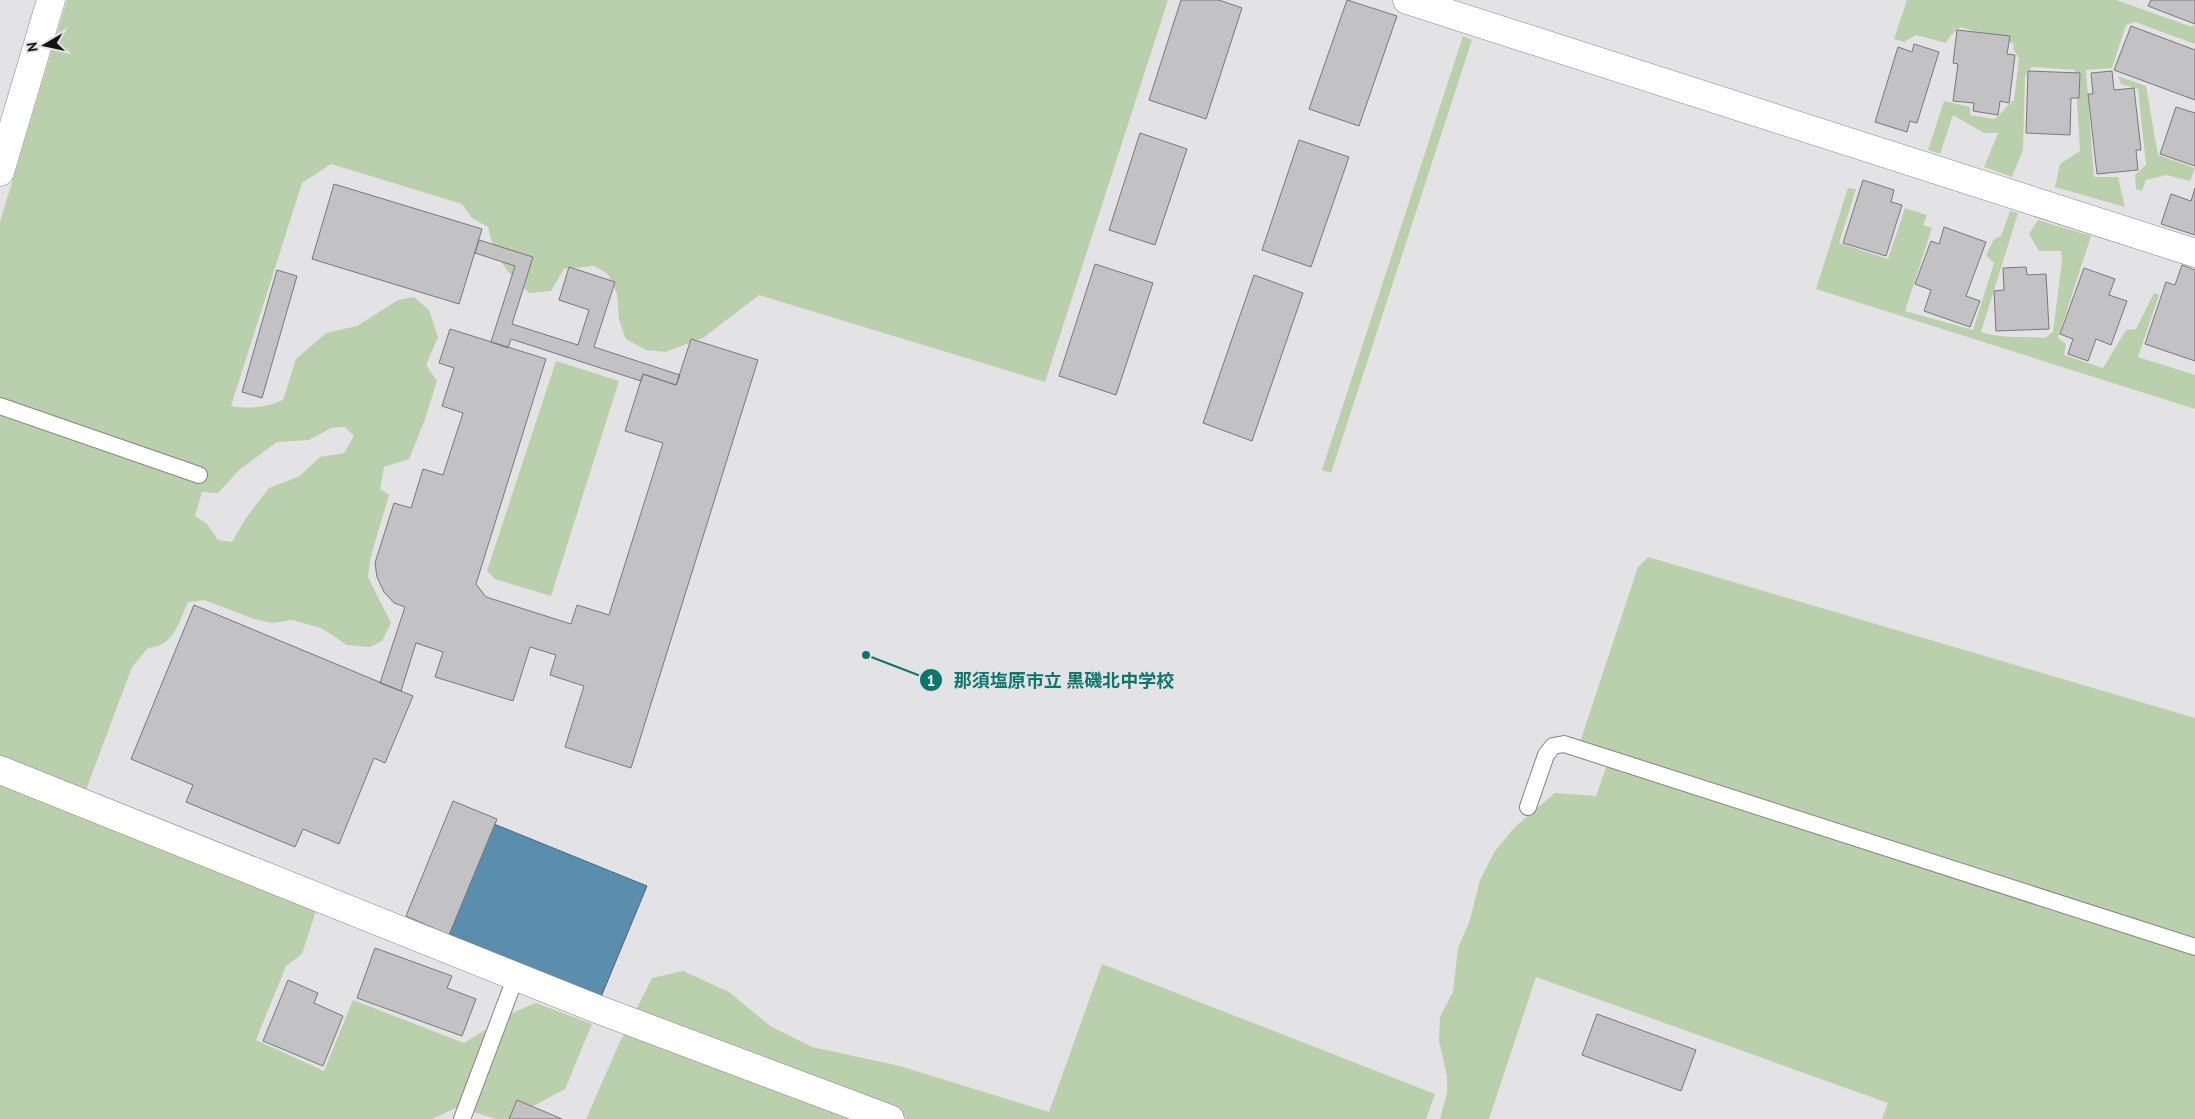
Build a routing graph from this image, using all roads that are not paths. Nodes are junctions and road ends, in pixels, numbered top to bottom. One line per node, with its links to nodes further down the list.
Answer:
1 (51, 0): 3 (street)
2 (1407, 0): 4 (street)
3 (0, 172)
4 (2195, 254)
5 (0, 406): 6 (lane)
6 (199, 475)
7 (0, 770): 10 (street)
8 (1528, 807): 9 (lane)
9 (2195, 947)
10 (516, 976): 11 (lane); 12 (street)
11 (462, 1119)
12 (890, 1119)

